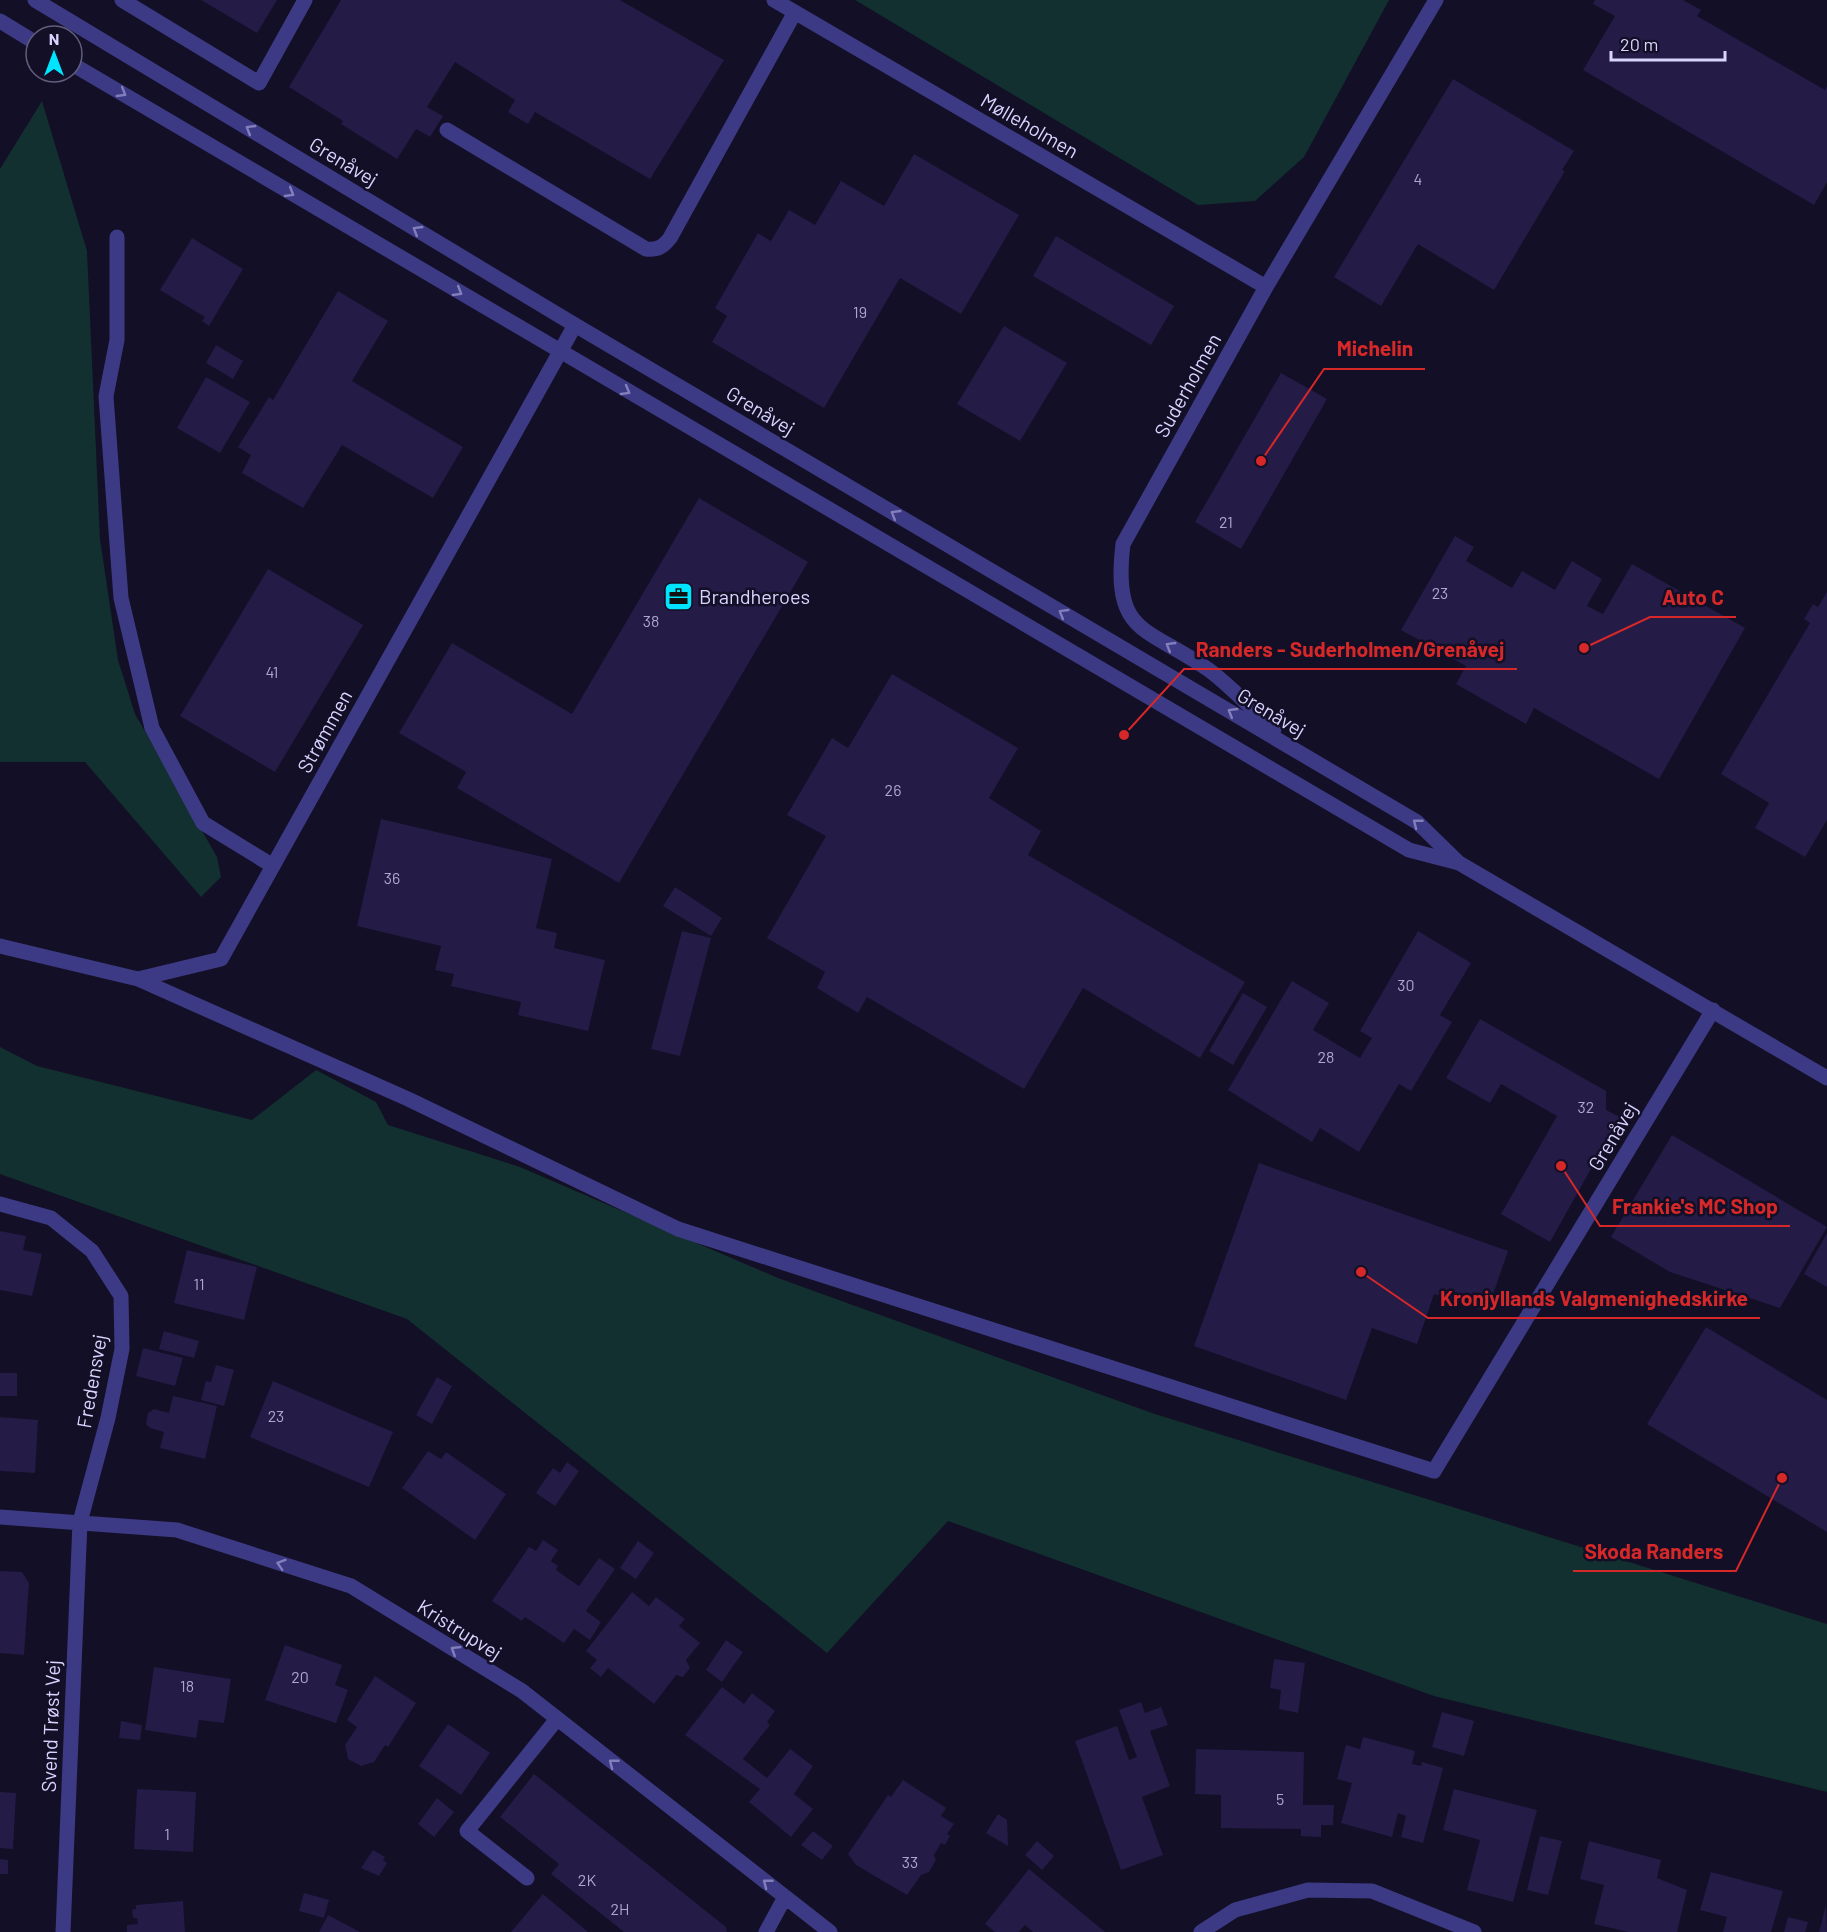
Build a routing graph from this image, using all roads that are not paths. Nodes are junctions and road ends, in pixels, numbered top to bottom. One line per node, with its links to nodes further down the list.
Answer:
1 (35, 0): 13 (street, Grenåvej, one-way to 1)
2 (123, 0): 3 (street)
3 (305, 0)
4 (774, 0): 6 (street, Mølleholmen)
5 (1436, 0): 12 (street, Suderholmen)
6 (795, 12): 10 (street); 12 (street, Mølleholmen)
7 (0, 21): 8 (street)
8 (24, 36)
9 (84, 71): 14 (street, Grenåvej, one-way to 14)
10 (447, 130)
11 (117, 237): 17 (street)
12 (1266, 287): 15 (street, Suderholmen, one-way to 12)
13 (575, 325): 14 (street, Strømmen); 15 (street, Grenåvej, one-way to 13)
14 (560, 352): 16 (street, Grenåvej, one-way to 16); 17 (street, Strømmen)
15 (1296, 750): 16 (street, Grenåvej, one-way to 15)
16 (1459, 863): 20 (street, Grenåvej)
17 (273, 866): 19 (street, Strømmen)
18 (0, 946): 19 (street, Strømmen)
19 (138, 980): 20 (street, Grenåvej)
20 (1713, 1010): 21 (street, Grenåvej)
21 (1827, 1078)
22 (0, 1204): 24 (street, Fredensvej)
23 (0, 1517): 24 (street, Kristrupvej)
24 (80, 1522): 25 (street, Kristrupvej, one-way to 24); 28 (street, Svend Trøst Vej)
25 (557, 1719): 26 (street); 27 (street, Kristrupvej, one-way to 25)
26 (527, 1878)
27 (785, 1897): 29 (street); 30 (street, Kristrupvej)
28 (63, 1932)
29 (766, 1932)
30 (830, 1932)
31 (1201, 1932): 32 (street)
32 (1474, 1932)

